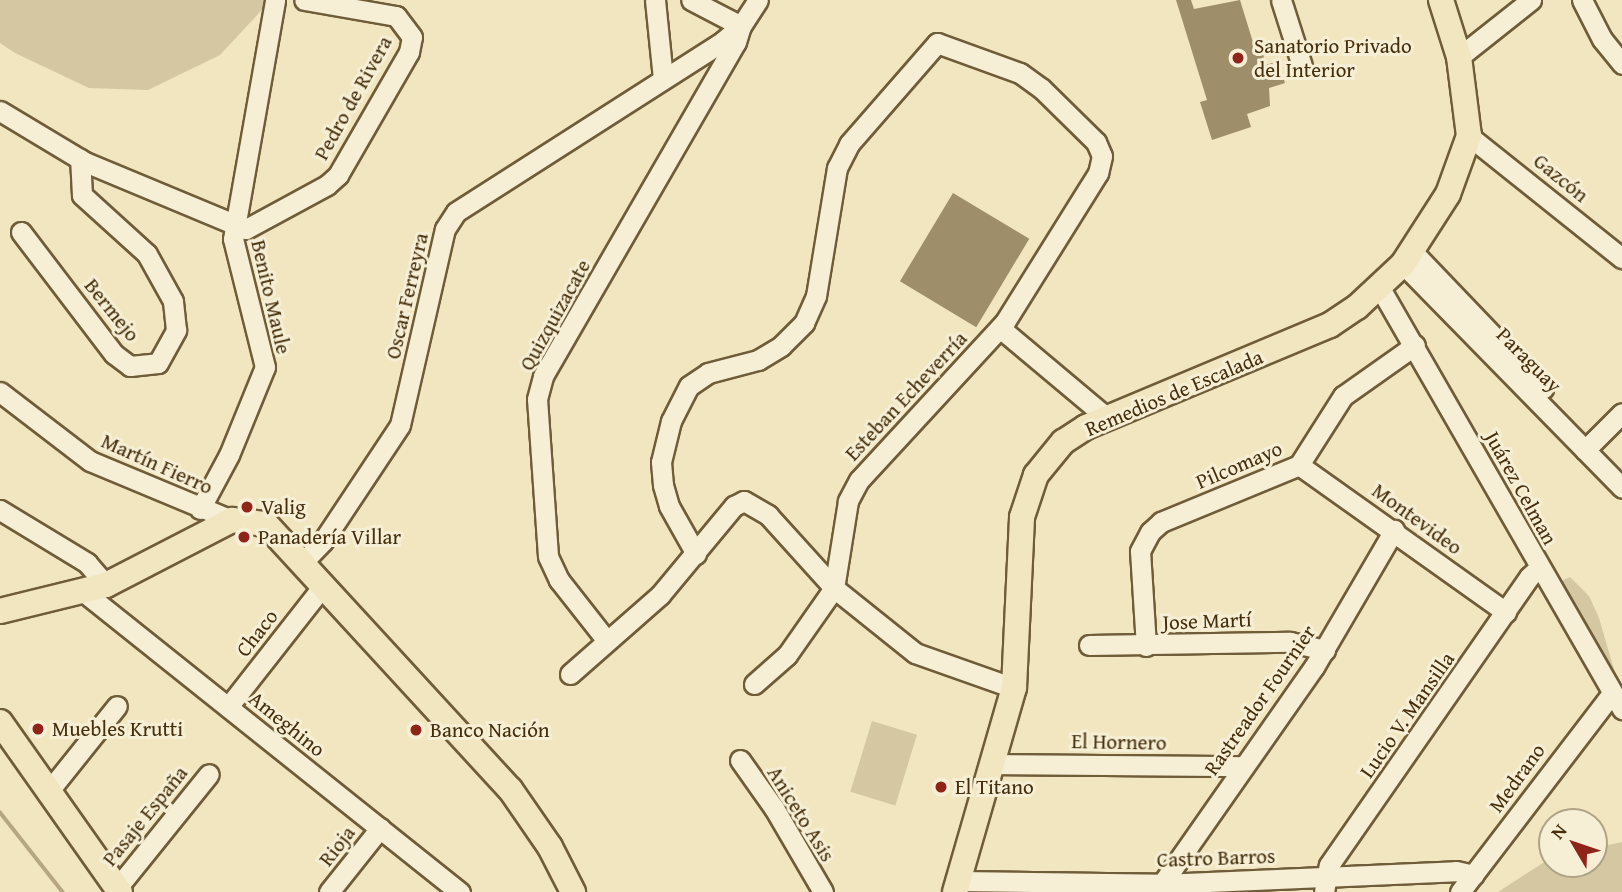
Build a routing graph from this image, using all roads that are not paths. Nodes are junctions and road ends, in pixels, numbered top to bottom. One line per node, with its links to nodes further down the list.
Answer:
1 (275, 0): 18 (street, Benito Maule)
2 (304, 0): 18 (street, Pedro de Rivera)
3 (655, 0): 14 (street)
4 (691, 0): 10 (street)
5 (758, 0): 10 (street, Oscar Ferreyra)
6 (1281, 0): 13 (street)
7 (1441, 0): 11 (main road, Remedios de Escalada)
8 (1531, 0): 11 (street)
9 (1582, 0): 12 (street)
10 (741, 26): 14 (street, Oscar Ferreyra); 44 (street, Quizquizacate)
11 (1459, 57): 16 (main road, Remedios de Escalada)
12 (1622, 64)
13 (1302, 66)
14 (663, 79): 37 (street, Oscar Ferreyra)
15 (0, 111): 17 (street)
16 (1469, 136): 20 (main road, Remedios de Escalada); 21 (street, Gazcón)
17 (80, 159): 18 (street); 19 (street, Bermejo)
18 (236, 227): 32 (street, Benito Maule)
19 (21, 232)
20 (1407, 258): 22 (main road, Remedios de Escalada); 28 (street, Paraguay)
21 (1622, 258)
22 (1380, 288): 24 (street, Juárez Celman); 27 (main road, Remedios de Escalada)
23 (1000, 328): 27 (street); 36 (street, Esteban Echeverría); 41 (street, Esteban Echeverría)
24 (1415, 345): 29 (street, Pilcomayo); 38 (street, Juárez Celman)
25 (0, 392): 32 (street, Martín Fierro)
26 (1622, 413): 28 (street)
27 (1106, 417): 50 (main road, Remedios de Escalada)
28 (1590, 446): 30 (street, Paraguay); 31 (street, Paraguay)
29 (1300, 465): 35 (street, Montevideo); 46 (street, Pilcomayo)
30 (1622, 469)
31 (1622, 488)
32 (200, 509): 34 (street, Martín Fierro)
33 (0, 510): 40 (street, Ameghino)
34 (232, 520): 37 (main road); 40 (main road)
35 (1394, 530): 43 (street, Montevideo); 47 (street, Rastreador Fournier)
36 (696, 554): 41 (street); 44 (street)
37 (302, 563): 39 (main road)
38 (1539, 569): 43 (street, Lucio V. Mansilla); 51 (street, Juárez Celman)
39 (322, 587): 53 (street, Chaco); 68 (main road)
40 (96, 589): 42 (main road); 53 (street, Ameghino)
41 (834, 589): 49 (street, Esteban Echeverría); 50 (street)
42 (0, 611)
43 (1506, 612): 62 (street, Lucio V. Mansilla)
44 (607, 641): 48 (street)
45 (1089, 645): 46 (street, Jose Martí)
46 (1146, 646): 47 (street, Jose Martí)
47 (1325, 650): 57 (street, Rastreador Fournier)
48 (570, 674)
49 (754, 684)
50 (1014, 688): 56 (main road, Remedios de Escalada)
51 (1617, 701): 61 (street, Medrano)
52 (117, 706): 59 (street)
53 (228, 707): 60 (street, Ameghino)
54 (0, 722): 59 (main road)
55 (740, 760): 69 (street, Aniceto Asis)
56 (996, 764): 57 (street, El Hornero); 63 (main road, Remedios de Escalada)
57 (1241, 766): 64 (street, Rastreador Fournier)
58 (209, 774): 65 (street, Pasaje España)
59 (48, 792): 65 (main road)
60 (380, 828): 66 (street, Rioja); 67 (street, Ameghino)
61 (1474, 875): 62 (street, Castro Barros); 70 (street, Medrano)
62 (1324, 884): 64 (street, Castro Barros)
63 (957, 887): 64 (street, Castro Barros)
64 (1159, 888)
65 (118, 890)
66 (329, 892)
67 (460, 892)
68 (573, 892)
69 (822, 892)
70 (1460, 892)

